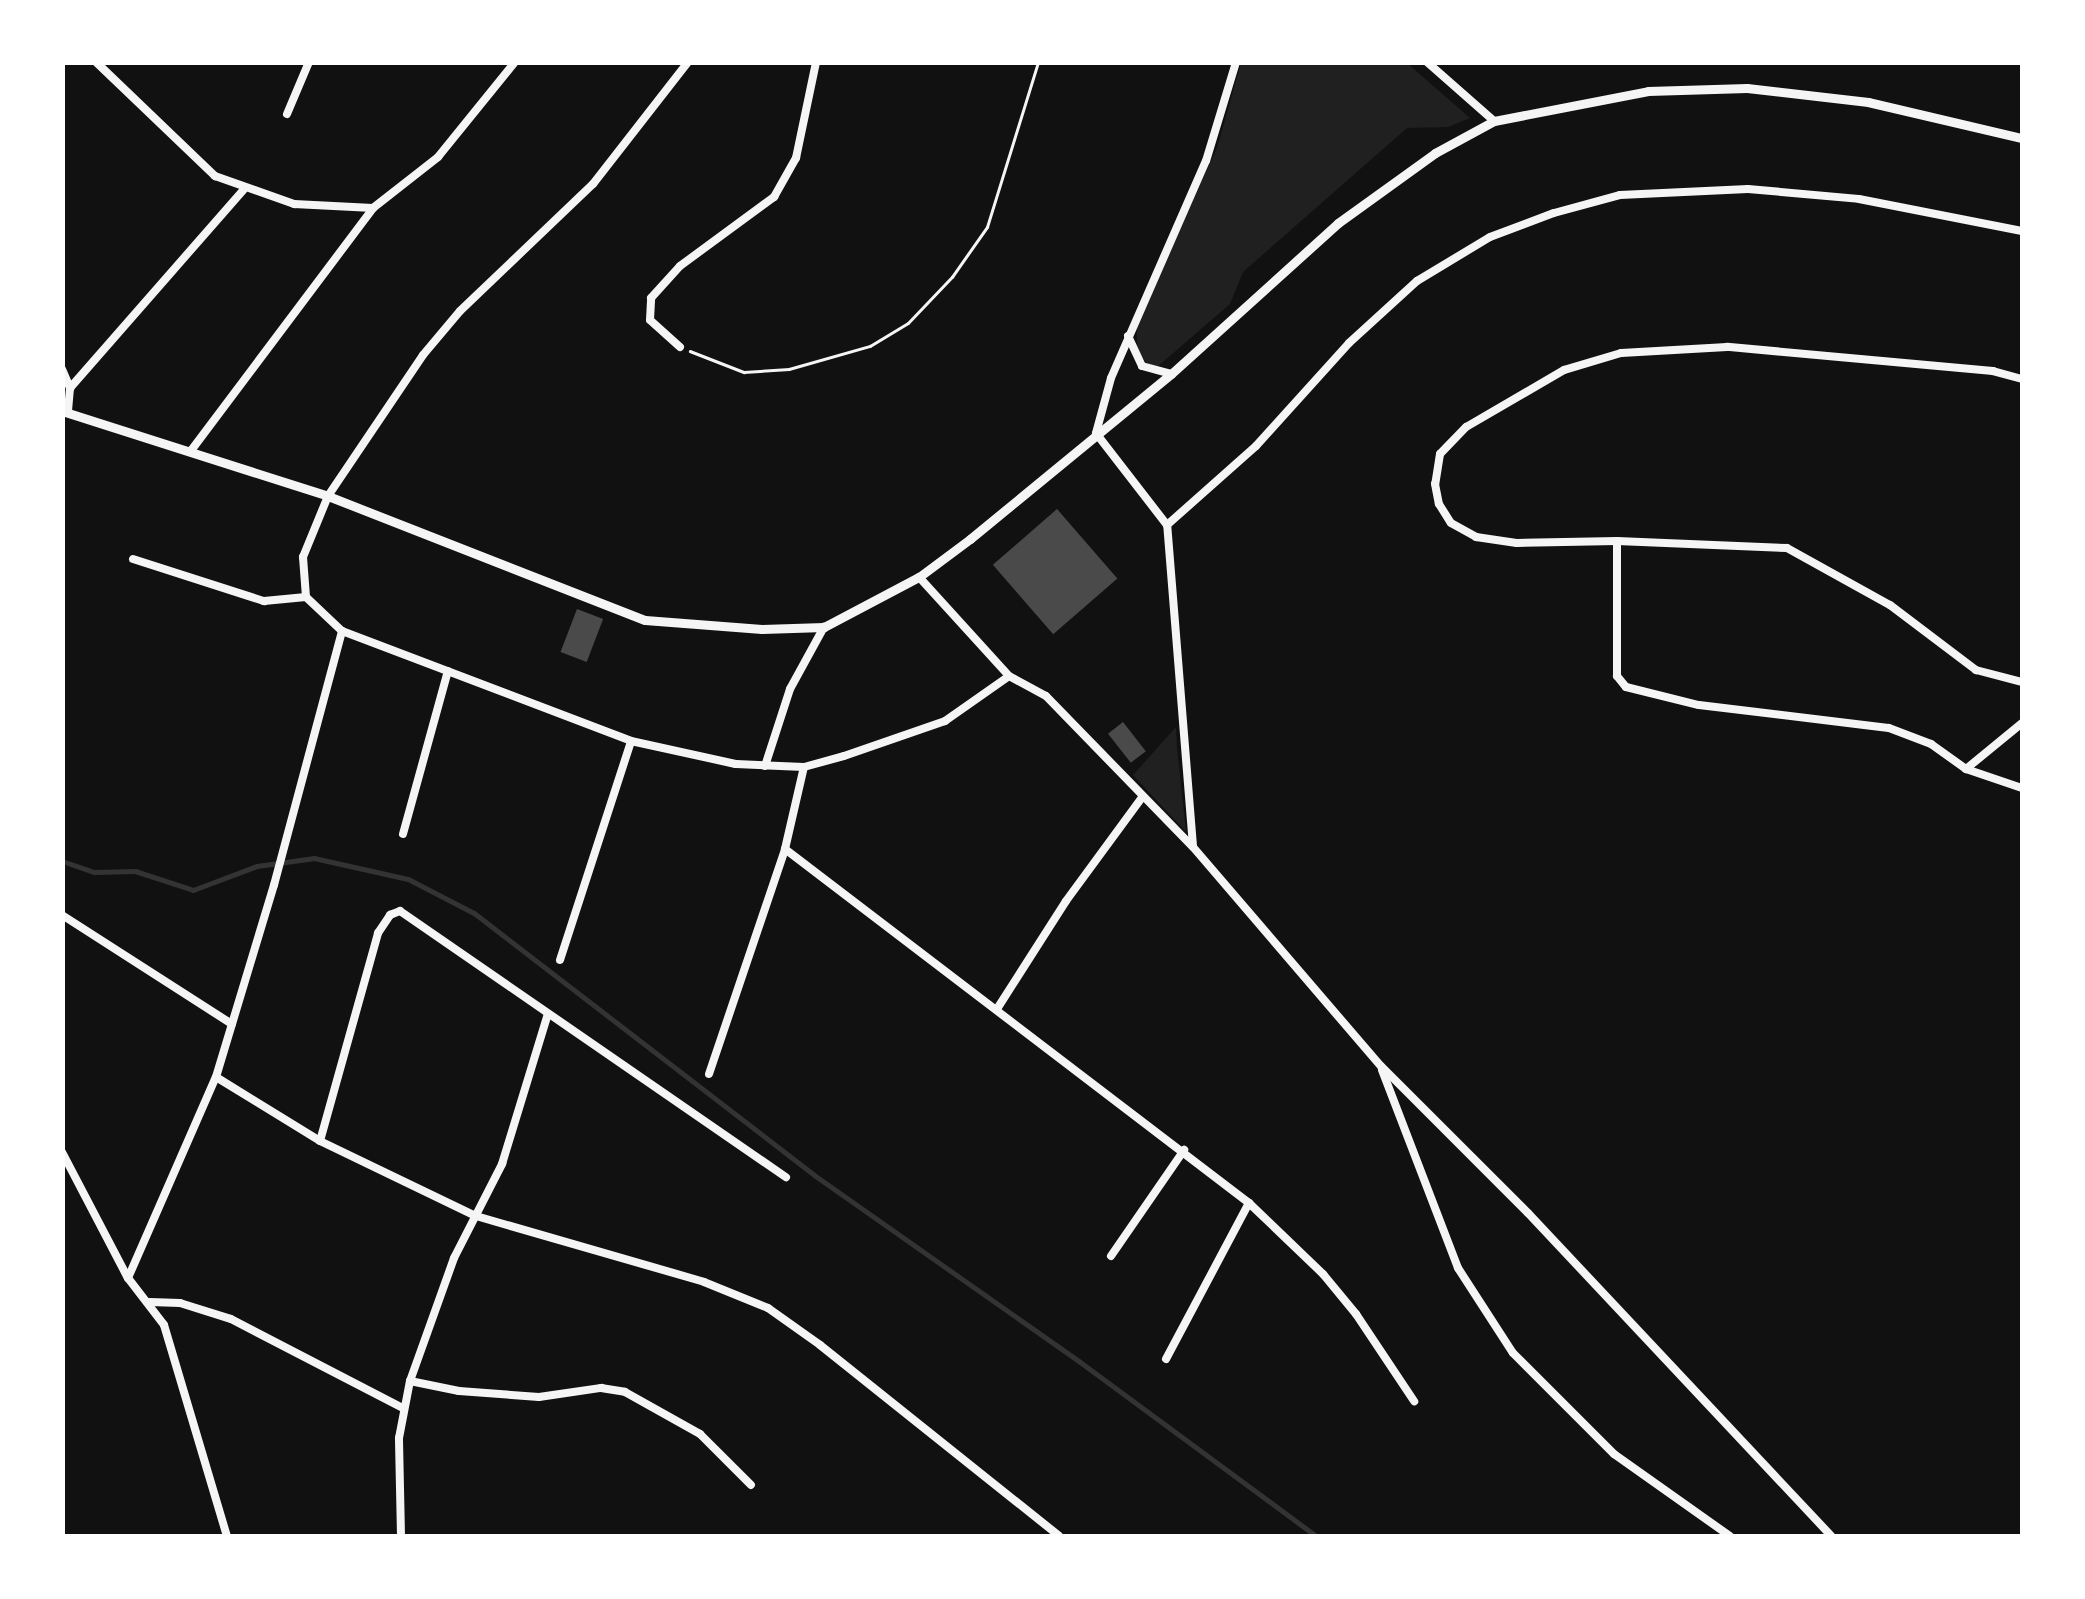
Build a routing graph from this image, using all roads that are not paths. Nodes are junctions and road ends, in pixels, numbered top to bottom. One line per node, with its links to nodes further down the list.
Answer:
1 (96, 62): 11 (street)
2 (309, 62): 8 (street)
3 (515, 62): 12 (street)
4 (688, 62): 23 (street)
5 (816, 62): 15 (street)
6 (1236, 62): 14 (street)
7 (1426, 62): 9 (street)
8 (287, 114)
9 (1494, 122): 10 (street); 17 (street)
10 (2022, 138)
11 (244, 188): 12 (street); 19 (street)
12 (373, 208): 22 (street)
13 (2022, 231): 24 (street)
14 (1128, 336): 17 (street); 21 (street)
15 (680, 347)
16 (62, 369): 19 (street)
17 (1170, 374): 21 (street)
18 (2022, 379): 25 (street)
19 (70, 388): 20 (street)
20 (65, 412): 22 (street)
21 (1096, 434): 24 (street); 27 (street)
22 (190, 452): 23 (street)
23 (328, 496): 28 (street); 29 (street)
24 (1167, 525): 42 (street)
25 (1617, 541): 33 (street); 38 (street)
26 (132, 559): 28 (street)
27 (919, 577): 29 (street); 32 (street)
28 (306, 597): 30 (street)
29 (824, 626): 36 (street)
30 (342, 631): 31 (street); 48 (street)
31 (448, 671): 35 (street); 41 (street)
32 (1008, 676): 37 (street); 40 (street)
33 (2022, 682)
34 (2022, 723): 38 (street)
35 (631, 740): 36 (street); 45 (street)
36 (765, 766): 37 (street)
37 (804, 768): 43 (street)
38 (1966, 768): 39 (street)
39 (2022, 788)
40 (1143, 796): 42 (street); 46 (street)
41 (403, 834)
42 (1193, 846): 49 (street)
43 (785, 849): 46 (street); 50 (street)
44 (62, 916): 48 (street)
45 (560, 960)
46 (996, 1009): 53 (street)
47 (548, 1014): 52 (street); 55 (street); 57 (street)
48 (232, 1024): 51 (street)
49 (1381, 1066): 69 (street); 70 (street)
50 (708, 1074)
51 (216, 1077): 52 (street); 59 (street)
52 (320, 1142): 57 (street)
53 (1184, 1150): 56 (street); 58 (street)
54 (62, 1152): 59 (street)
55 (786, 1177)
56 (1249, 1203): 61 (street); 63 (street)
57 (476, 1216): 62 (street); 68 (street)
58 (1111, 1256)
59 (128, 1278): 60 (street)
60 (150, 1302): 64 (street); 66 (street)
61 (1166, 1359)
62 (410, 1381): 64 (street); 65 (street)
63 (1414, 1401)
64 (402, 1408): 67 (street)
65 (751, 1485)
66 (227, 1536)
67 (401, 1536)
68 (1059, 1536)
69 (1730, 1536)
70 (1831, 1536)

